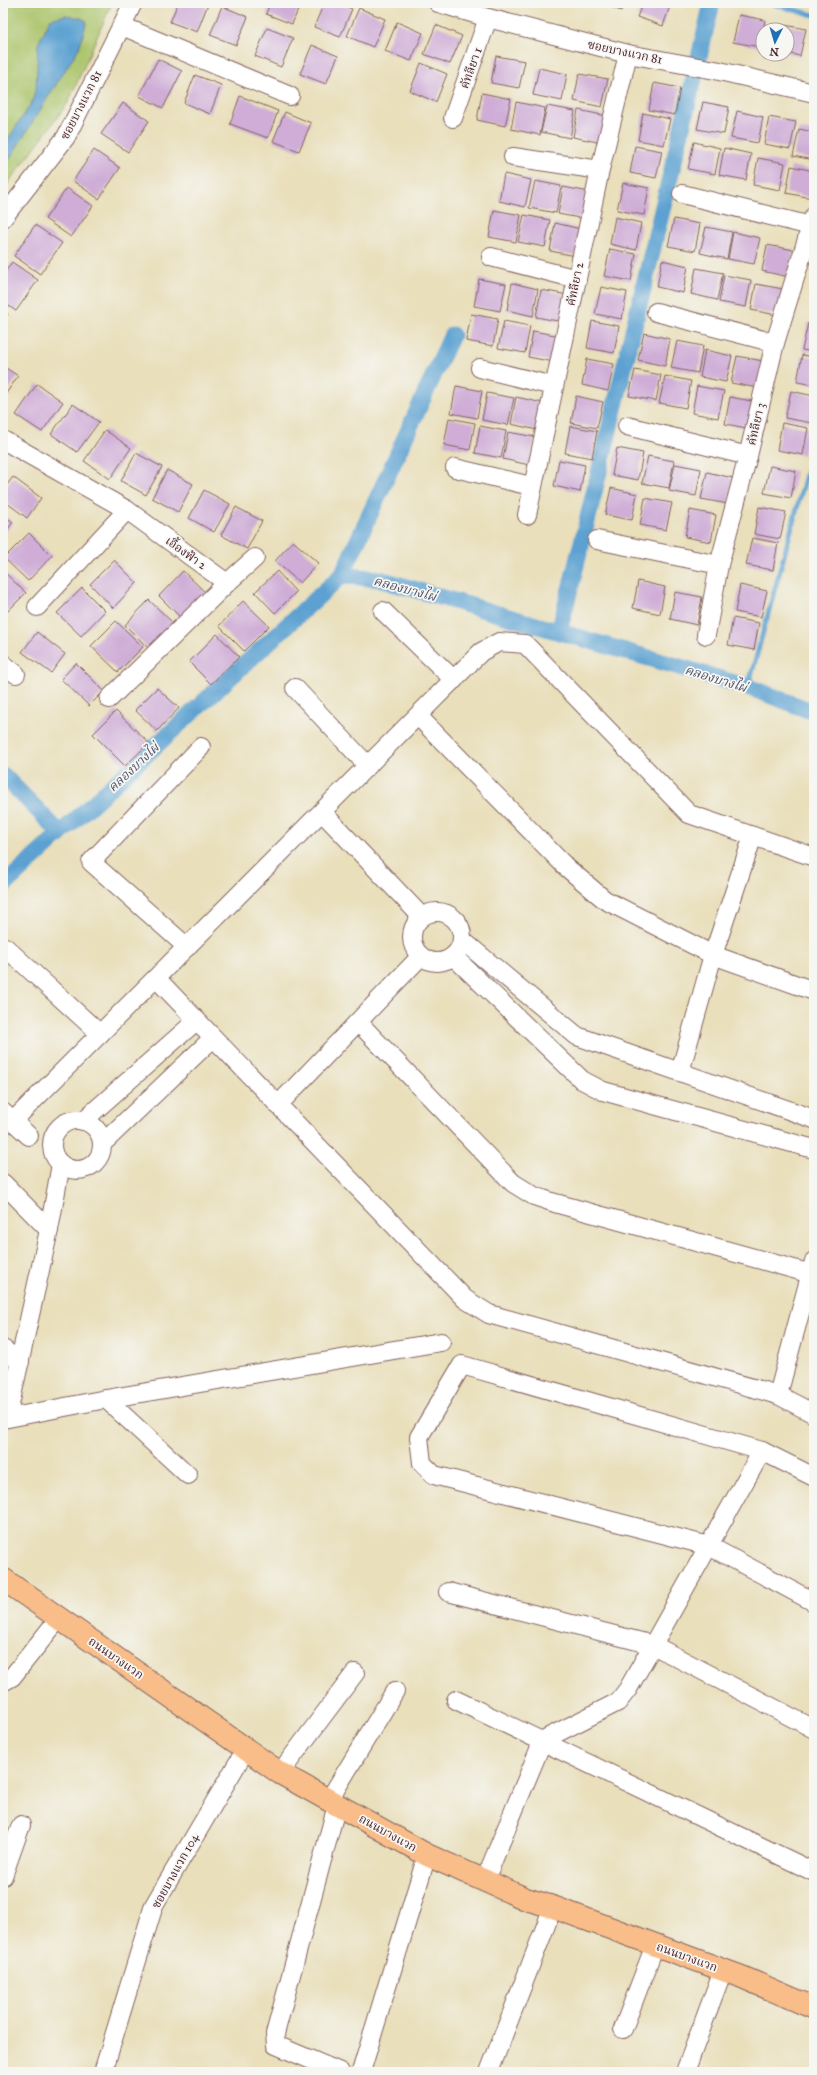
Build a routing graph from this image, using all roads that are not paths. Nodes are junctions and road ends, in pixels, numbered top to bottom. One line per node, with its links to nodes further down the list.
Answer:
1 (133, 3): 4 (street, ซอยบางแวก 81)
2 (438, 3): 3 (street, ซอยบางแวก 81)
3 (488, 18): 5 (street, ซอยบางแวก 81); 8 (street, คัทลียา 1)
4 (122, 26): 7 (street); 12 (street, ซอยบางแวก 81)
5 (628, 54): 6 (street, ซอยบางแวก 81); 10 (street, คัทลียา 2)
6 (814, 93)
7 (290, 96)
8 (452, 118)
9 (513, 157): 10 (street)
10 (600, 170): 15 (street, คัทลียา 2)
11 (682, 194): 13 (street)
12 (3, 218)
13 (813, 221): 17 (street, คัทลียา 3)
14 (492, 257): 15 (street)
15 (576, 279): 19 (street, คัทลียา 2)
16 (656, 312): 17 (street)
17 (775, 343): 22 (street, คัทลียา 3)
18 (480, 368): 19 (street)
19 (553, 386): 24 (street, คัทลียา 2)
20 (627, 426): 22 (street)
21 (3, 440): 25 (street, เอื้องฟ้า 2)
22 (748, 456): 29 (street, คัทลียา 3)
23 (455, 468): 24 (street)
24 (531, 486): 26 (street, คัทลียา 2)
25 (127, 510): 30 (street, เอื้องฟ้า 2); 31 (street)
26 (527, 515)
27 (597, 540): 29 (street)
28 (255, 558): 30 (street)
29 (719, 565): 33 (street, คัทลียา 3)
30 (227, 583): 36 (street)
31 (37, 607)
32 (383, 611): 34 (street)
33 (706, 635)
34 (454, 680): 37 (street); 41 (street)
35 (295, 688): 39 (street)
36 (109, 699)
37 (418, 716): 39 (street); 49 (street)
38 (201, 747): 46 (street)
39 (368, 766): 40 (street)
40 (322, 812): 43 (street); 46 (street)
41 (753, 836): 42 (street); 49 (street)
42 (814, 857)
43 (422, 917): 44 (street); 47 (street)
44 (462, 940): 48 (street); 56 (street)
45 (5, 947): 54 (street)
46 (187, 947): 50 (street)
47 (421, 956): 48 (street); 53 (street)
48 (453, 956): 63 (street)
49 (713, 956): 51 (street); 56 (street)
50 (156, 978): 52 (street); 54 (street)
51 (814, 991)
52 (196, 1021): 55 (street); 60 (street)
53 (358, 1022): 57 (street); 67 (street)
54 (100, 1034): 58 (street)
55 (213, 1038): 57 (street); 62 (street)
56 (680, 1072): 59 (street)
57 (278, 1105): 71 (street)
58 (8, 1117): 61 (street)
59 (814, 1119)
60 (83, 1121): 62 (street); 64 (street)
61 (28, 1136)
62 (102, 1144): 64 (street)
63 (814, 1149)
64 (61, 1164): 66 (street)
65 (3, 1183): 66 (street)
66 (49, 1230): 70 (street)
67 (813, 1271): 71 (street)
68 (442, 1342): 72 (street)
69 (3, 1349): 70 (street)
70 (20, 1362): 74 (street)
71 (778, 1395): 73 (street)
72 (106, 1399): 74 (street); 76 (street)
73 (814, 1414)
74 (5, 1418)
75 (762, 1451): 77 (street); 78 (street); 78 (street)
76 (188, 1475)
77 (814, 1477)
78 (709, 1546): 81 (street); 83 (street)
79 (4, 1581): 82 (main road, ถนนบางแวก)
80 (448, 1592): 83 (street)
81 (814, 1602)
82 (59, 1618): 85 (street); 90 (main road, ถนนบางแวก)
83 (653, 1645): 88 (street); 89 (street)
84 (355, 1672): 91 (street)
85 (3, 1682)
86 (395, 1691): 92 (street)
87 (456, 1700): 89 (street)
88 (814, 1729)
89 (543, 1740): 95 (street); 97 (street)
90 (246, 1749): 91 (main road, ถนนบางแวก); 103 (street, ซอยบางแวก 104)
91 (280, 1773): 92 (main road, ถนนบางแวก)
92 (333, 1802): 94 (main road, ถนนบางแวก); 104 (street)
93 (21, 1825): 96 (street)
94 (427, 1855): 97 (main road, ถนนบางแวก); 105 (street)
95 (814, 1872)
96 (3, 1876)
97 (485, 1880): 98 (main road, ถนนบางแวก)
98 (553, 1907): 99 (main road, ถนนบางแวก); 106 (street)
99 (655, 1945): 100 (main road, ถนนบางแวก); 102 (street)
100 (723, 1970): 101 (main road, ถนนบางแวก); 107 (street)
101 (814, 2008)
102 (622, 2029)
103 (103, 2072)
104 (340, 2072)
105 (361, 2072)
106 (489, 2072)
107 (684, 2072)

